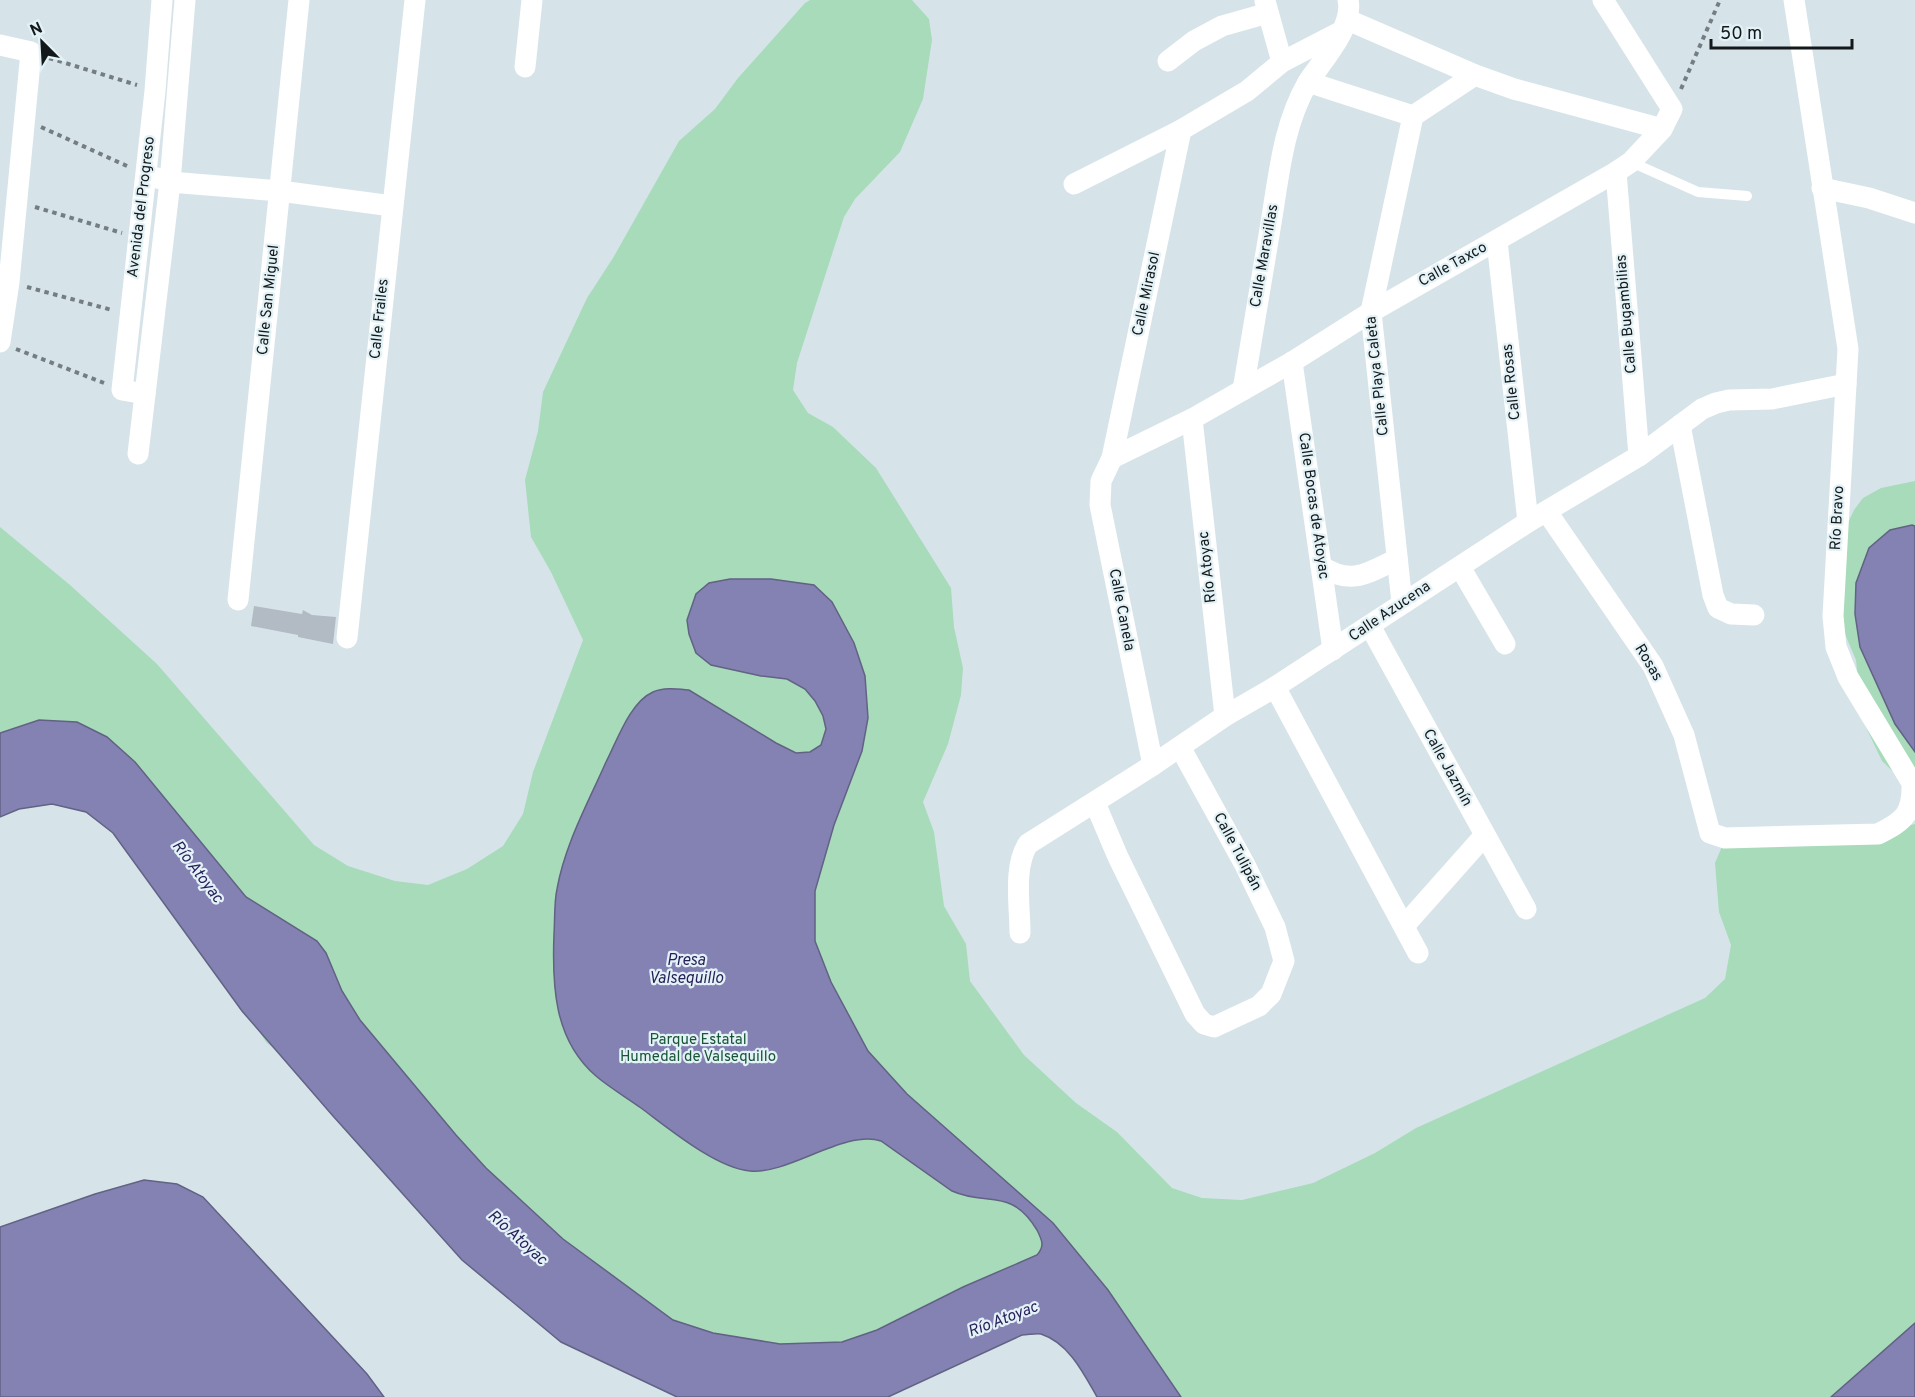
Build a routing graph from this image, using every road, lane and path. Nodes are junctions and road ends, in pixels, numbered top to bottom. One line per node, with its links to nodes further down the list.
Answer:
1 (162, 0): 18 (street, Avenida del Progreso)
2 (299, 0): 29 (street, Calle San Miguel)
3 (415, 0): 32 (street, Calle Frailes)
4 (532, 0): 15 (street)
5 (1603, 0): 19 (street)
6 (1720, 0): 19 (path)
7 (1794, 0): 28 (street, Río Bravo)
8 (179, 2): 26 (street, Avenida del Progreso)
9 (1266, 7): 13 (street); 14 (street)
10 (1346, 17): 14 (street); 16 (street); 17 (street, Calle Maravillas)
11 (0, 45): 12 (street)
12 (31, 52): 18 (path); 21 (street)
13 (1168, 61)
14 (1282, 62): 23 (street)
15 (525, 67)
16 (1475, 75): 20 (street); 22 (street)
17 (1308, 82): 20 (street); 43 (street, Calle Maravillas)
18 (155, 91): 25 (street, Avenida del Progreso)
19 (1672, 109): 22 (street, Calle Taxco)
20 (1413, 116): 37 (street, Calle Playa Caleta)
21 (24, 120): 25 (path); 31 (street)
22 (1662, 129): 24 (street, Calle Taxco)
23 (1181, 130): 27 (street); 49 (street, Calle Mirasol)
24 (1623, 167): 30 (lane); 35 (street, Calle Taxco); 48 (street, Calle Bugambilias)
25 (146, 174): 26 (street); 34 (street, Avenida del Progreso)
26 (170, 182): 29 (street); 44 (street, Avenida del Progreso)
27 (1074, 184)
28 (1822, 188): 33 (street); 41 (street, Río Bravo)
29 (280, 191): 32 (street); 55 (street, Calle San Miguel)
30 (1747, 196)
31 (17, 201): 34 (path); 36 (street)
32 (392, 206): 59 (street, Calle Frailes)
33 (1915, 213)
34 (137, 237): 38 (street, Avenida del Progreso)
35 (1497, 242): 37 (street, Calle Taxco); 51 (street, Calle Rosas)
36 (9, 282): 38 (path); 39 (street)
37 (1371, 312): 40 (street, Calle Taxco); 52 (street, Calle Playa Caleta)
38 (129, 315): 42 (street, Avenida del Progreso)
39 (1, 343): 42 (path)
40 (1292, 362): 43 (street, Calle Taxco); 53 (street, Calle Bocas de Atoyac)
41 (1846, 384): 46 (street, Calle Azucena); 67 (street, Río Bravo)
42 (122, 390): 44 (street)
43 (1243, 390): 45 (street, Calle Taxco)
44 (145, 394): 47 (street, Avenida del Progreso)
45 (1192, 419): 49 (street, Calle Taxco); 63 (street, Río Atoyac)
46 (1680, 425): 48 (street, Calle Azucena); 57 (street)
47 (138, 454)
48 (1639, 456): 50 (street, Calle Azucena)
49 (1112, 458): 65 (street, Calle Canela)
50 (1547, 512): 51 (street, Calle Azucena); 67 (street, Rosas)
51 (1528, 522): 54 (street, Calle Azucena)
52 (1397, 559): 53 (street); 56 (street, Calle Playa Caleta)
53 (1321, 566): 61 (street, Calle Bocas de Atoyac)
54 (1460, 567): 56 (street, Calle Azucena); 60 (street)
55 (238, 600)
56 (1402, 603): 58 (street, Calle Azucena)
57 (1754, 615)
58 (1370, 627): 61 (street, Calle Azucena); 68 (street, Calle Jazmín)
59 (347, 638)
60 (1505, 645)
61 (1333, 650): 62 (street, Calle Azucena)
62 (1275, 687): 63 (street, Calle Azucena); 70 (street)
63 (1225, 716): 64 (street, Calle Azucena)
64 (1180, 747): 65 (street, Calle Azucena); 66 (street, Calle Tulipán)
65 (1153, 765): 66 (street, Calle Azucena)
66 (1095, 803): 71 (street, Calle Azucena)
67 (1710, 833)
68 (1484, 836): 69 (street, Calle Jazmín); 70 (street)
69 (1526, 909)
70 (1404, 926): 72 (street)
71 (1020, 933)
72 (1418, 953)

